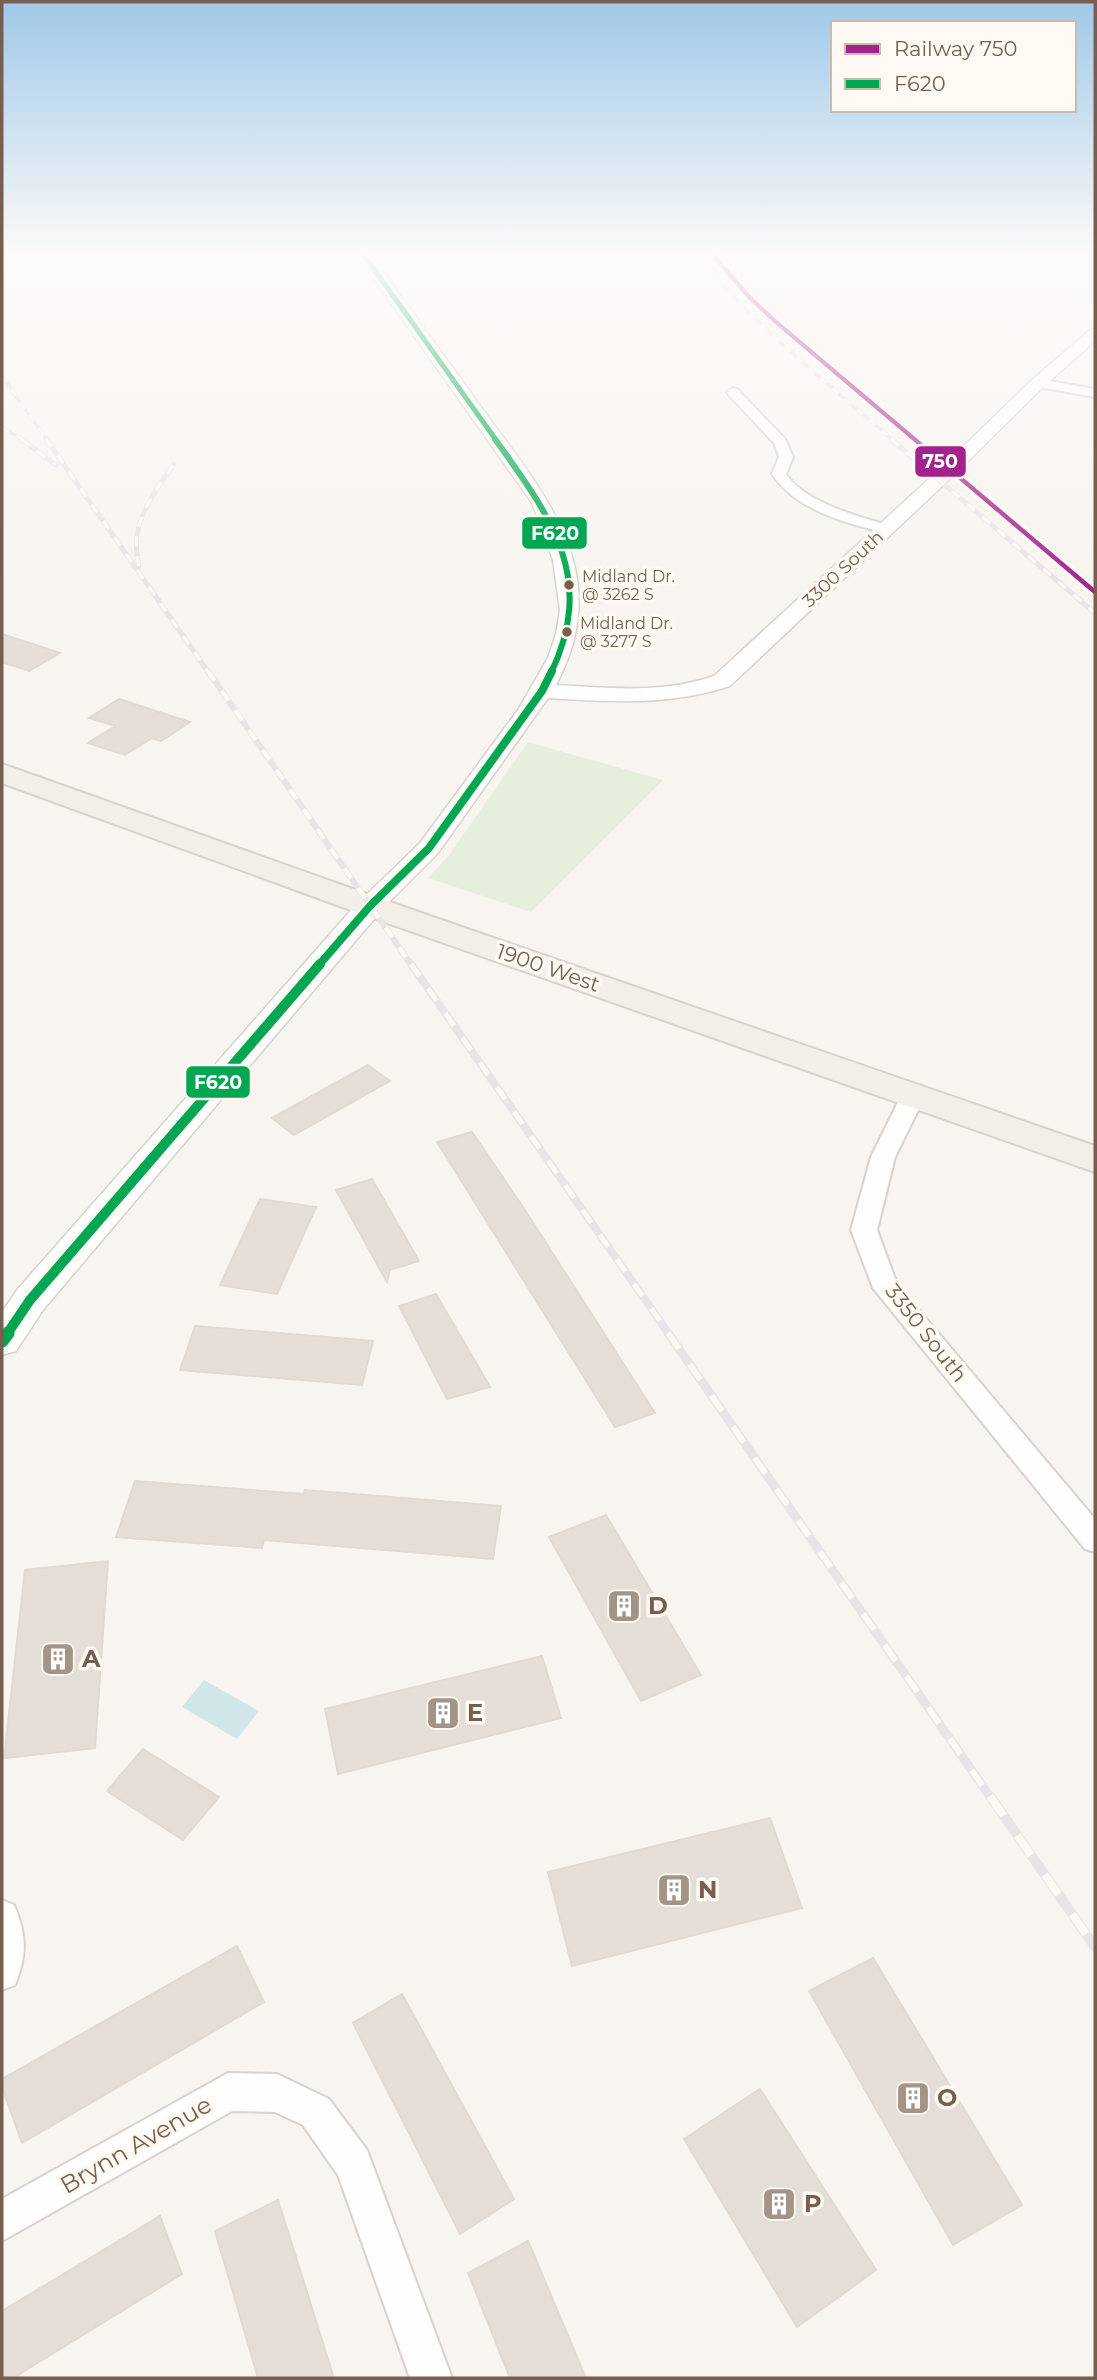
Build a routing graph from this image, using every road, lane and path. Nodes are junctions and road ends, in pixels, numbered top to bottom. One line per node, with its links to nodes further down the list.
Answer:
1 (443, 366): 7 (street)
2 (1057, 366): 3 (street, 3300 South)
3 (1038, 383): 5 (street); 6 (street, 3300 South)
4 (733, 392): 6 (street)
5 (1095, 393)
6 (887, 529): 7 (street, 3300 South)
7 (542, 691): 9 (street)
8 (2, 773): 9 (main road, 1900 West)
9 (370, 906): 10 (main road, 1900 West); 12 (main road)
10 (914, 1094): 11 (main road, 1900 West); 15 (street, 3350 South)
11 (1095, 1159)
12 (30, 1300): 13 (street); 14 (main road)
13 (2, 1326)
14 (2, 1340)
15 (1095, 1540)
16 (2, 1917): 17 (street)
17 (2, 1972)
18 (2, 2221): 19 (street, Brynn Avenue)
19 (431, 2378)

